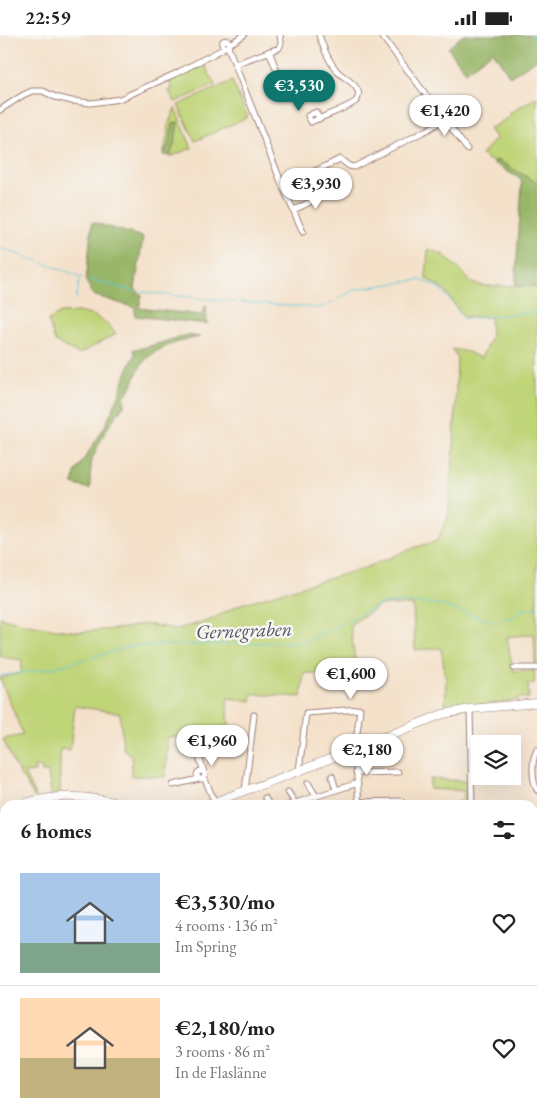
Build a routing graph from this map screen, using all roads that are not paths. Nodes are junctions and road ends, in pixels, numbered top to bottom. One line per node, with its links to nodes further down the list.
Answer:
1 (244, 35): 5 (street)
2 (280, 35): 6 (street)
3 (319, 35): 10 (street)
4 (381, 35): 11 (street)
5 (225, 42): 7 (street); 9 (street)
6 (269, 51): 7 (street); 8 (street)
7 (235, 64): 13 (street)
8 (279, 76)
9 (0, 110)
10 (319, 119)
11 (444, 119): 12 (street); 13 (street)
12 (467, 149)
13 (283, 187): 15 (street)
14 (330, 192): 15 (street)
15 (294, 210): 16 (street)
16 (303, 232)
17 (514, 668): 18 (street)
18 (537, 668)
19 (537, 703): 20 (street)
20 (470, 709): 22 (street); 45 (street)
21 (254, 715): 35 (street)
22 (355, 749): 25 (street); 25 (street); 27 (street)
23 (537, 751): 34 (street)
24 (199, 757): 28 (street)
25 (299, 771): 35 (street)
26 (398, 772): 27 (street)
27 (356, 773): 31 (street)
28 (202, 776): 32 (street); 40 (street)
29 (332, 776): 33 (street)
30 (308, 783): 37 (street)
31 (358, 783): 33 (street); 44 (street)
32 (173, 785)
33 (336, 789): 37 (street)
34 (537, 790)
35 (245, 791): 41 (street)
36 (288, 792): 42 (street)
37 (316, 796): 43 (street)
38 (36, 800): 39 (street)
39 (86, 800)
40 (209, 800)
41 (221, 800)
42 (291, 800)
43 (304, 800)
44 (359, 800)
45 (472, 800)

